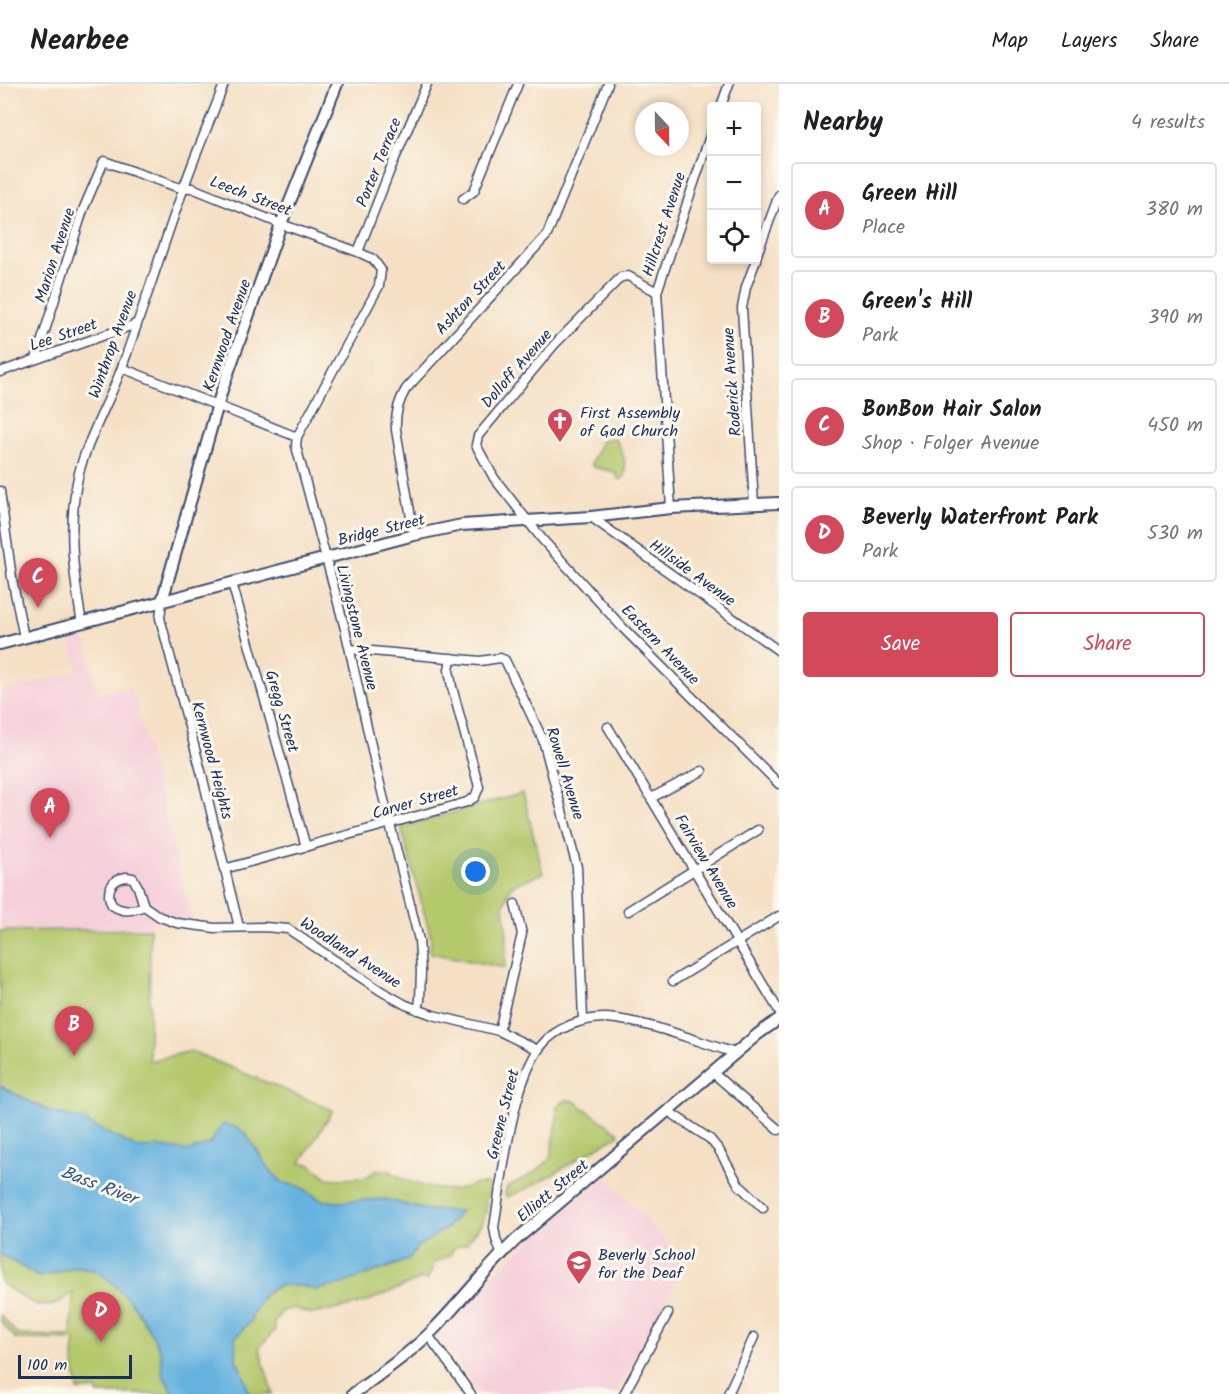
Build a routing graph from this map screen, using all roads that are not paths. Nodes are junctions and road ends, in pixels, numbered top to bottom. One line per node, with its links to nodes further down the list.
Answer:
1 (224, 84): 10 (street, Winthrop Avenue)
2 (337, 84): 13 (main road, Kernwood Avenue)
3 (427, 84): 15 (street, Porter Terrace)
4 (518, 84): 12 (street)
5 (609, 84): 30 (street, Ashton Street)
6 (729, 84): 7 (street)
7 (722, 102)
8 (707, 142): 17 (street, Hillcrest Avenue)
9 (104, 161): 10 (street, Leech Street); 19 (street, Marion Avenue)
10 (184, 187): 13 (street, Leech Street); 18 (street, Winthrop Avenue)
11 (779, 195): 14 (street, Roderick Avenue)
12 (463, 199)
13 (281, 224): 15 (street, Leech Street); 22 (main road, Kernwood Avenue)
14 (761, 244)
15 (358, 252): 23 (street, Leech Street)
16 (754, 264): 26 (street, Roderick Avenue)
17 (657, 292): 27 (street, Hillcrest Avenue); 29 (street, Dolloff Avenue)
18 (136, 324): 19 (street, Lee Street); 20 (street, Winthrop Avenue)
19 (36, 359): 21 (street, Lee Street)
20 (122, 368): 22 (street); 34 (street, Winthrop Avenue)
21 (0, 372)
22 (218, 405): 23 (street); 33 (main road, Kernwood Avenue)
23 (297, 437): 31 (street, Livingstone Avenue)
24 (0, 491): 35 (street)
25 (779, 503): 26 (main road, Bridge Street)
26 (754, 504): 27 (main road, Bridge Street)
27 (672, 508): 28 (main road, Bridge Street)
28 (591, 517): 29 (main road, Bridge Street); 38 (street, Hillside Avenue)
29 (528, 520): 30 (main road, Bridge Street); 42 (street, Eastern Avenue)
30 (414, 535): 31 (main road, Bridge Street)
31 (325, 559): 32 (main road, Bridge Street); 37 (street, Livingstone Avenue)
32 (232, 583): 33 (main road, Bridge Street); 46 (street, Gregg Street)
33 (162, 601): 34 (main road, Bridge Street); 47 (street, Kernwood Heights)
34 (82, 623): 35 (main road, Bridge Street)
35 (24, 638): 36 (main road, Bridge Street)
36 (0, 644)
37 (350, 649): 39 (street, Rowell Avenue); 44 (street, Livingstone Avenue)
38 (779, 651)
39 (451, 658): 44 (street, Carver Street); 59 (street, Rowell Avenue)
40 (608, 727): 43 (street, Fairview Avenue)
41 (702, 771): 43 (street)
42 (779, 784)
43 (651, 798): 48 (street, Fairview Avenue)
44 (390, 824): 46 (street, Carver Street); 56 (street, Livingstone Avenue)
45 (758, 830): 48 (street)
46 (306, 847): 47 (street, Carver Street)
47 (224, 869): 53 (street, Kernwood Heights)
48 (695, 870): 51 (street); 54 (street, Fairview Avenue)
49 (514, 904): 60 (street)
50 (144, 906): 50 (street); 53 (street, Woodland Avenue)
51 (628, 911)
52 (779, 916): 54 (street)
53 (239, 927): 56 (street, Woodland Avenue)
54 (739, 941): 55 (street); 57 (street, Fairview Avenue)
55 (673, 981)
56 (418, 1010): 60 (street, Woodland Avenue)
57 (779, 1011)
58 (779, 1018): 62 (main road, Elliott Street)
59 (584, 1020): 61 (street, Greene Street); 62 (street, Greene Street)
60 (499, 1031): 61 (street, Woodland Avenue)
61 (538, 1050): 67 (street, Greene Street)
62 (735, 1053): 63 (main road, Elliott Street)
63 (713, 1073): 64 (main road, Elliott Street); 65 (street)
64 (668, 1111): 66 (street); 67 (main road, Elliott Street)
65 (779, 1130)
66 (764, 1208)
67 (501, 1253): 69 (main road, Elliott Street)
68 (668, 1313): 73 (street)
69 (428, 1335): 71 (main road, Elliott Street); 72 (street)
70 (754, 1337): 74 (street)
71 (352, 1394)
72 (471, 1394)
73 (624, 1394)
74 (728, 1394)

